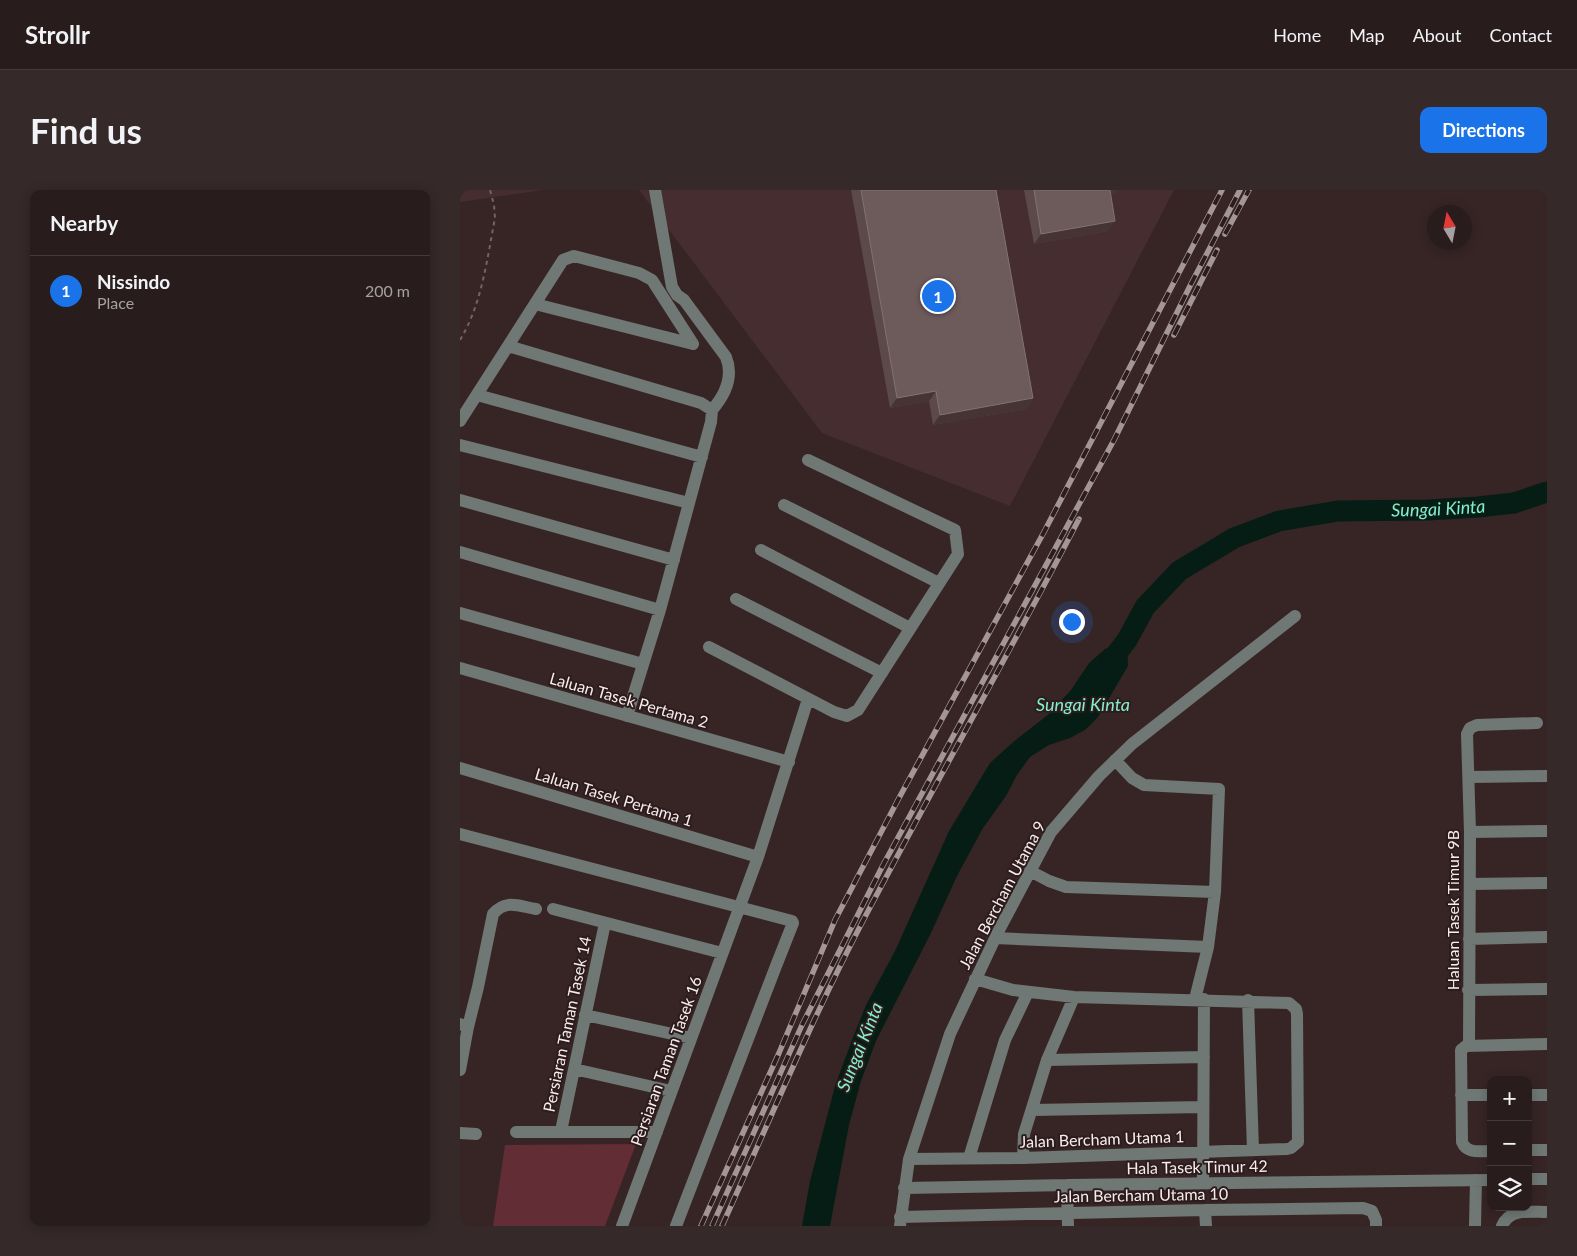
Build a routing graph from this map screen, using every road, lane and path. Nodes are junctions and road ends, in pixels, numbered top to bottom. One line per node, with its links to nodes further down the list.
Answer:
1 (490, 190): 4 (path)
2 (655, 190): 7 (street)
3 (535, 304): 3 (street); 5 (street)
4 (460, 340)
5 (508, 346): 6 (street); 7 (street)
6 (477, 395): 8 (street); 10 (street)
7 (712, 410): 10 (street)
8 (460, 421)
9 (460, 445): 13 (street)
10 (702, 457): 13 (street)
11 (808, 460): 18 (street)
12 (460, 500): 17 (street)
13 (689, 503): 17 (street)
14 (784, 505): 18 (street)
15 (761, 550): 23 (street)
16 (460, 552): 20 (street)
17 (674, 560): 20 (street)
18 (939, 583): 23 (street)
19 (736, 599): 27 (street)
20 (660, 610): 25 (street)
21 (460, 613): 25 (street)
22 (1295, 616): 31 (street, Jalan Bercham Utama 9)
23 (910, 628): 27 (street)
24 (709, 647): 28 (street)
25 (643, 664): 29 (street)
26 (460, 668): 29 (street, Laluan Tasek Pertama 2)
27 (882, 672): 28 (street)
28 (808, 699): 32 (street, Persiaran Taman Tasek 16)
29 (627, 716): 32 (street, Laluan Tasek Pertama 2)
30 (1537, 723): 35 (street, Haluan Tasek Timur 9B)
31 (1115, 760): 40 (street, Jalan Bercham Utama 9); 43 (street)
32 (788, 762): 39 (street, Persiaran Taman Tasek 16)
33 (460, 768): 39 (street, Laluan Tasek Pertama 1)
34 (1547, 776): 35 (street)
35 (1469, 777): 37 (street, Haluan Tasek Timur 9B)
36 (1547, 831): 37 (street)
37 (1470, 832): 42 (street, Haluan Tasek Timur 9B)
38 (460, 834): 44 (street)
39 (758, 856): 44 (street, Persiaran Taman Tasek 16)
40 (1030, 871): 43 (street); 49 (street, Jalan Bercham Utama 9)
41 (1547, 883): 42 (street)
42 (1470, 884): 50 (street, Haluan Tasek Timur 9B)
43 (1215, 892): 51 (street)
44 (740, 906): 52 (street, Persiaran Taman Tasek 16); 102 (street)
45 (536, 909): 61 (street)
46 (553, 910): 47 (street)
47 (605, 923): 52 (street); 60 (street, Persiaran Taman Tasek 14)
48 (1547, 937): 50 (street)
49 (995, 938): 51 (street); 53 (street, Jalan Bercham Utama 9)
50 (1469, 939): 55 (street, Haluan Tasek Timur 9B)
51 (1208, 947): 58 (street)
52 (722, 953): 62 (street, Persiaran Taman Tasek 16)
53 (976, 979): 56 (street); 88 (street, Jalan Bercham Utama 9)
54 (1547, 988): 55 (street)
55 (1468, 990): 64 (street, Haluan Tasek Timur 9B)
56 (1028, 992): 57 (street); 86 (street)
57 (1074, 997): 58 (street); 66 (street)
58 (1200, 999): 59 (street); 65 (street)
59 (1248, 1000): 81 (street); 81 (street, Jalan Bercham Utama 1)
60 (585, 1015): 62 (street); 67 (street, Persiaran Taman Tasek 14)
61 (464, 1025): 68 (street)
62 (691, 1038): 69 (street, Persiaran Taman Tasek 16)
63 (1547, 1044): 64 (street)
64 (1469, 1046): 70 (street, Haluan Tasek Timur 9B)
65 (1204, 1057): 66 (street); 74 (street)
66 (1047, 1060): 75 (street)
67 (574, 1069): 69 (street); 76 (street, Persiaran Taman Tasek 14)
68 (460, 1070)
69 (671, 1091): 78 (street, Persiaran Taman Tasek 16)
70 (1461, 1095): 71 (street); 84 (street, Haluan Tasek Timur 9B)
71 (1487, 1095)
72 (1532, 1095): 73 (street)
73 (1547, 1095)
74 (1203, 1107): 75 (street); 85 (street)
75 (1032, 1110): 87 (street)
76 (561, 1131): 77 (street); 78 (street)
77 (516, 1132)
78 (657, 1132): 101 (street, Persiaran Taman Tasek 16)
79 (460, 1133): 80 (street)
80 (476, 1134)
81 (1253, 1150): 85 (street, Jalan Bercham Utama 1)
82 (1532, 1150): 83 (street)
83 (1547, 1150)
84 (1487, 1151)
85 (1203, 1152): 87 (street, Jalan Bercham Utama 1); 93 (street)
86 (969, 1158): 87 (street, Jalan Bercham Utama 1); 88 (street, Jalan Bercham Utama 1)
87 (1024, 1158)
88 (909, 1159): 95 (street, Jalan Bercham Utama 9)
89 (1532, 1179): 90 (street)
90 (1547, 1179)
91 (1476, 1180): 92 (street, Hala Tasek Timur 42); 93 (street, Hala Tasek Timur 42); 105 (street)
92 (1487, 1180)
93 (1203, 1183): 94 (street, Hala Tasek Timur 42)
94 (1068, 1185): 95 (street, Hala Tasek Timur 42); 97 (street)
95 (904, 1188): 99 (street, Jalan Bercham Utama 9)
96 (1205, 1210): 97 (street, Jalan Bercham Utama 10); 100 (street, Jalan Bercham Utama 10); 104 (street)
97 (1068, 1212): 99 (street, Jalan Bercham Utama 10); 103 (street)
98 (1547, 1212): 106 (street)
99 (900, 1221)
100 (1376, 1223)
101 (622, 1226)
102 (676, 1226)
103 (1068, 1226)
104 (1206, 1226)
105 (1475, 1226)
106 (1502, 1226)

